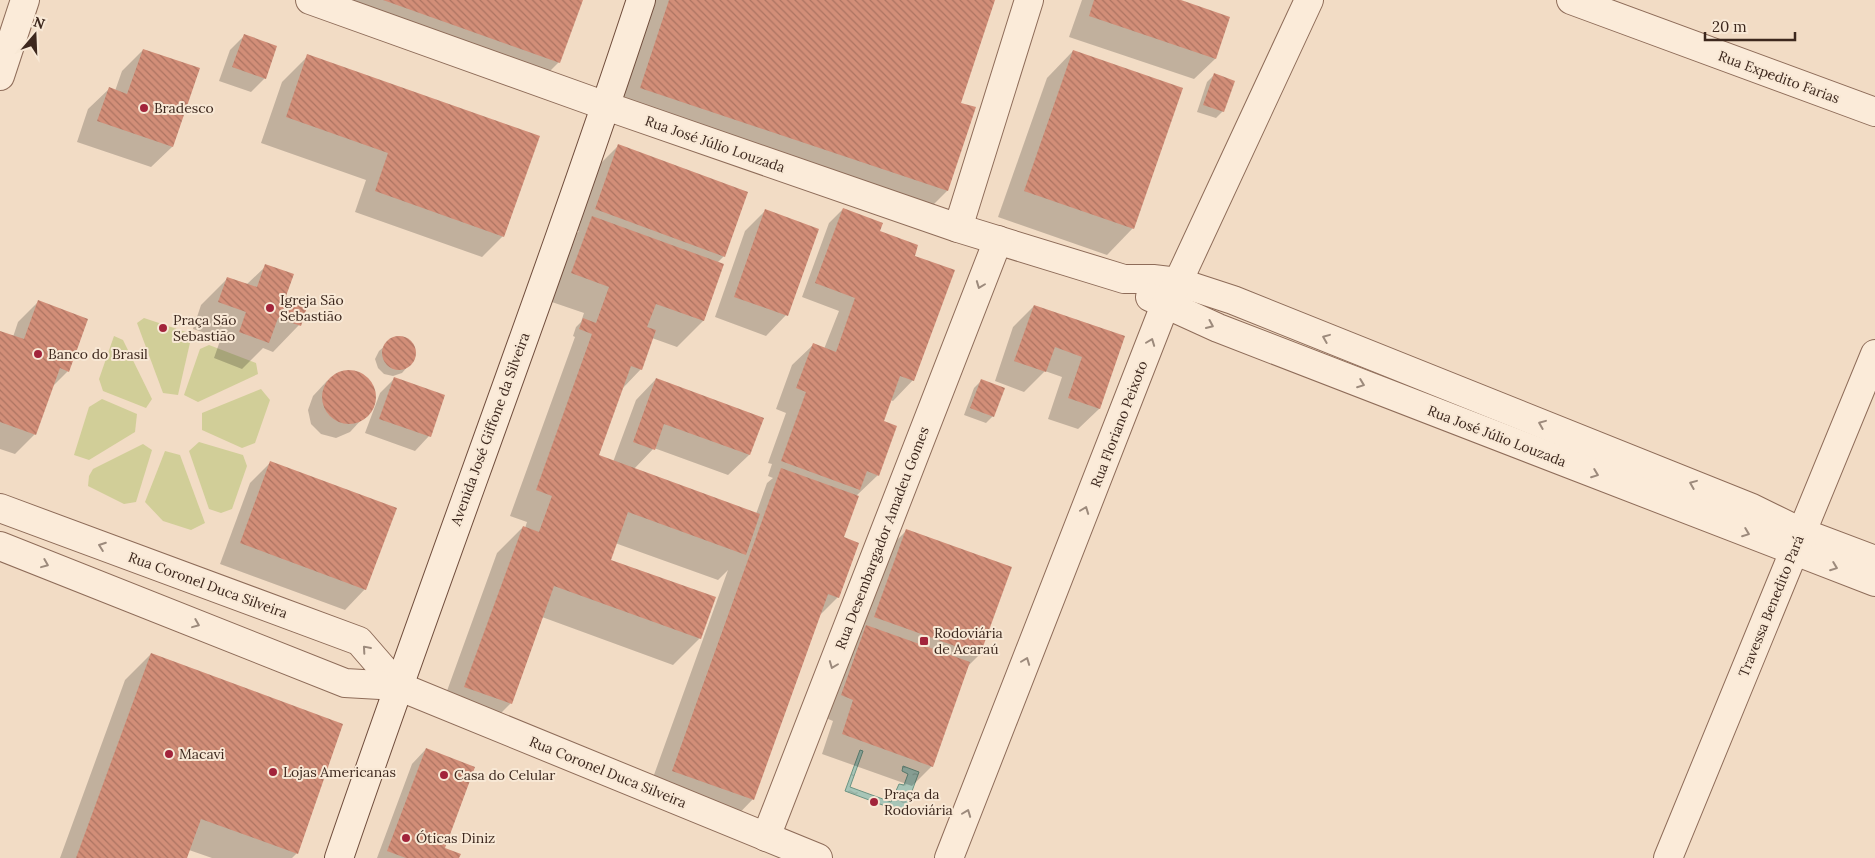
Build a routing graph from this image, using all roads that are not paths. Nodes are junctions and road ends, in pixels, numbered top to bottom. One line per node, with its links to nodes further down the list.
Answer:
1 (25, 0): 7 (street)
2 (310, 0): 8 (street, Rua José Júlio Louzada)
3 (641, 0): 8 (street, Avenida José Giffone da Silveira)
4 (1029, 0): 10 (street)
5 (1309, 0): 12 (street, Rua Floriano Peixoto)
6 (1571, 0): 9 (street, Rua Expedito Farias)
7 (0, 76)
8 (606, 106): 10 (street, Rua José Júlio Louzada); 19 (street, Avenida José Giffone da Silveira)
9 (1875, 112)
10 (958, 228): 11 (street, Rua José Júlio Louzada)
11 (998, 240): 12 (street, Rua José Júlio Louzada); 20 (street, Rua Desembargador Amadeu Gomes, one-way to 20)
12 (1172, 294): 15 (street, Rua José Júlio Louzada); 23 (street, Rua Floriano Peixoto, one-way to 12)
13 (1875, 354): 15 (street, Travessa Benedito Pará)
14 (0, 508): 19 (street, Rua Coronel Duca Silveira, one-way to 14)
15 (1797, 541): 17 (street, Rua José Júlio Louzada); 18 (street, Rua José Júlio Louzada, one-way to 18); 24 (street, Travessa Benedito Pará)
16 (0, 546): 19 (street, Rua Coronel Duca Silveira, one-way to 19)
17 (1875, 560)
18 (1875, 582)
19 (398, 686): 20 (street, Rua Coronel Duca Silveira); 21 (street, Avenida José Giffone da Silveira)
20 (766, 837): 22 (street, Rua Coronel Duca Silveira)
21 (339, 858)
22 (818, 858)
23 (949, 858)
24 (1668, 858)

